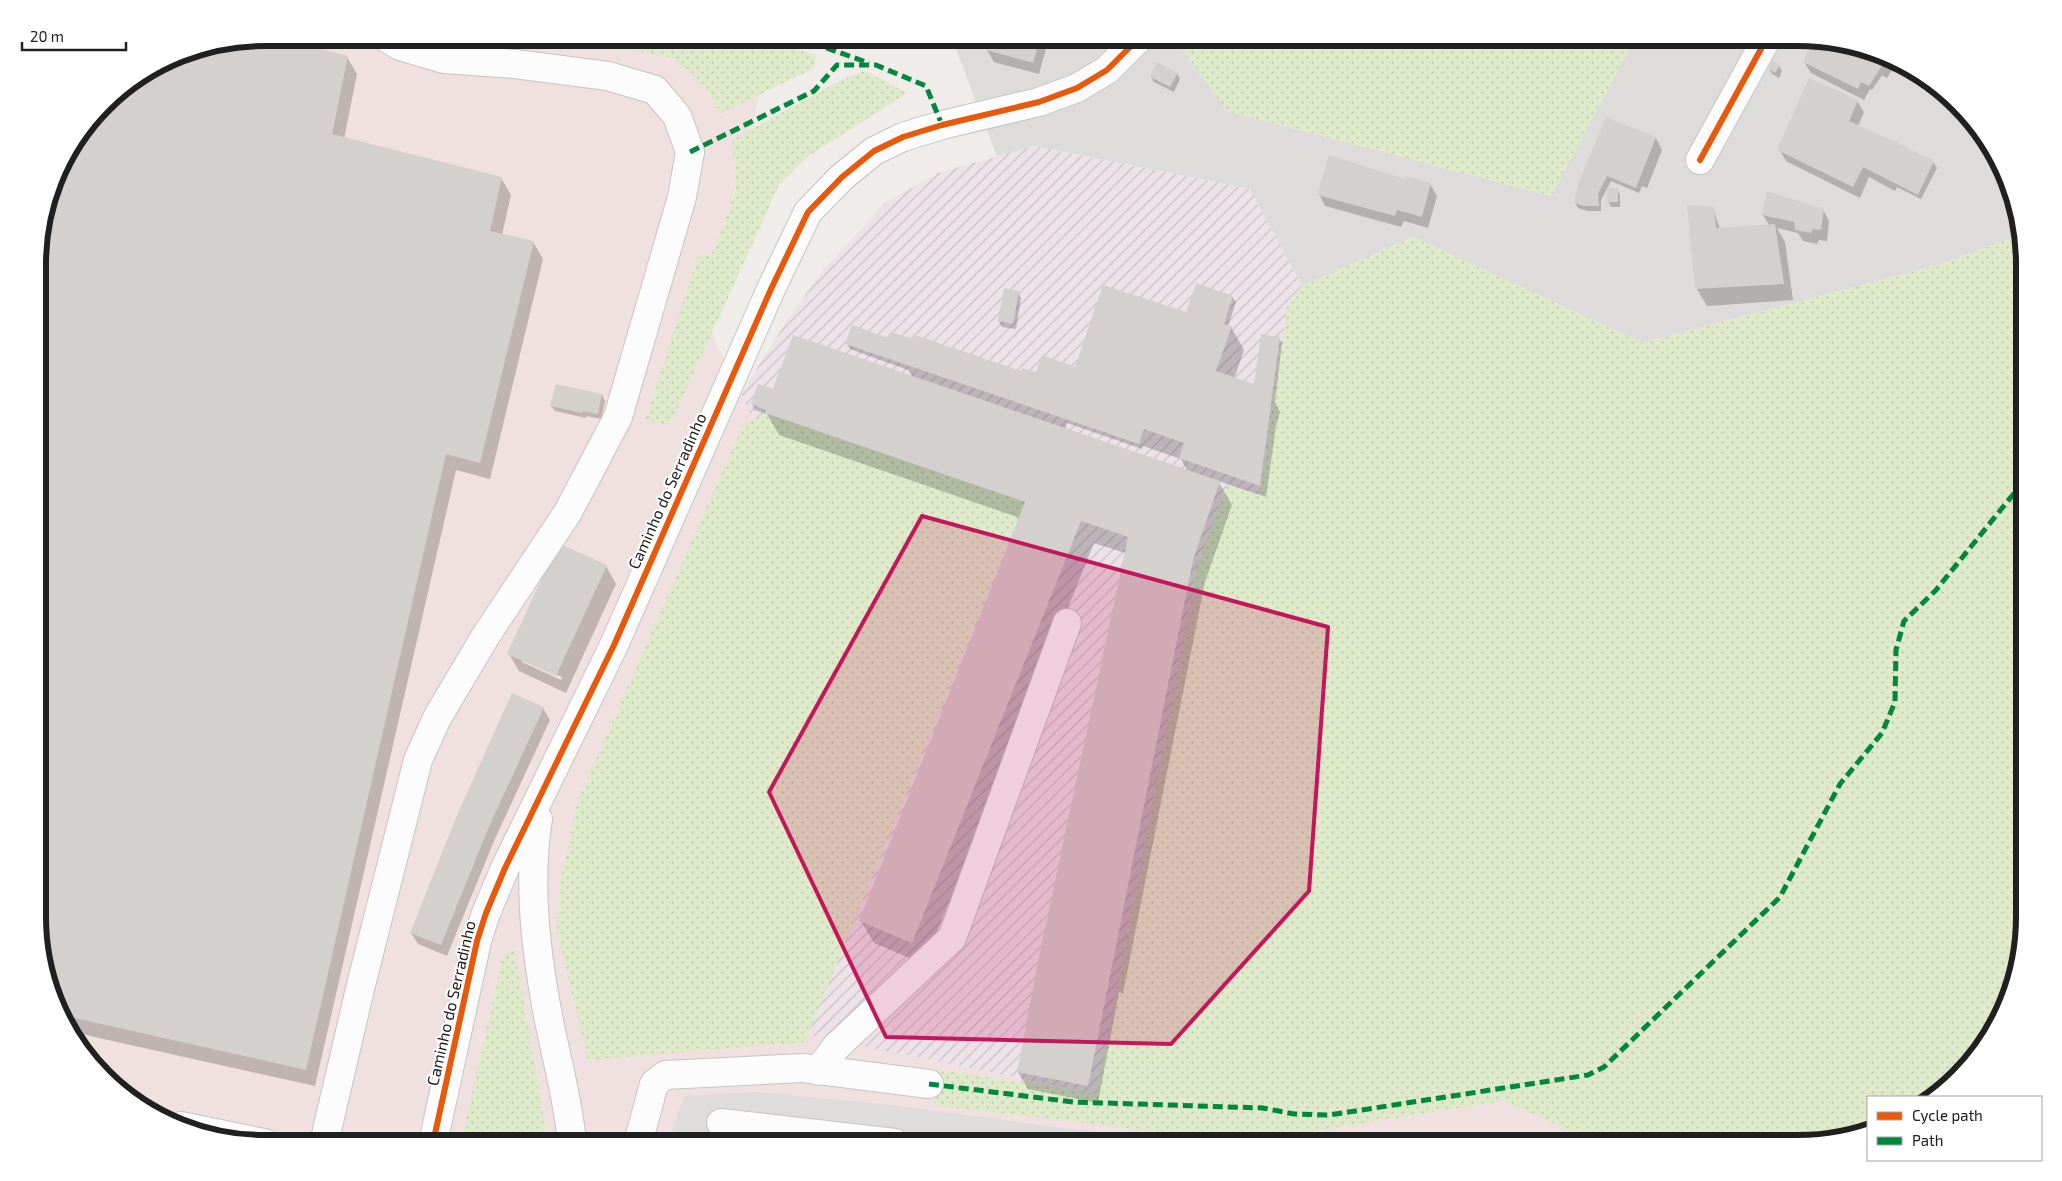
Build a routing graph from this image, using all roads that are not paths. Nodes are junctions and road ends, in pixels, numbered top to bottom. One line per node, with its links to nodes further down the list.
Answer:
1 (400, 46): 10 (street)
2 (1131, 46): 6 (street, Caminho do Serradinho)
3 (1763, 46): 4 (street)
4 (1700, 160)
5 (1067, 623): 7 (street)
6 (541, 798): 11 (street, Caminho do Serradinho); 12 (street)
7 (818, 1070): 8 (street); 13 (street)
8 (930, 1084)
9 (721, 1123): 14 (street)
10 (326, 1135)
11 (435, 1135)
12 (571, 1135)
13 (640, 1135)
14 (825, 1135)

